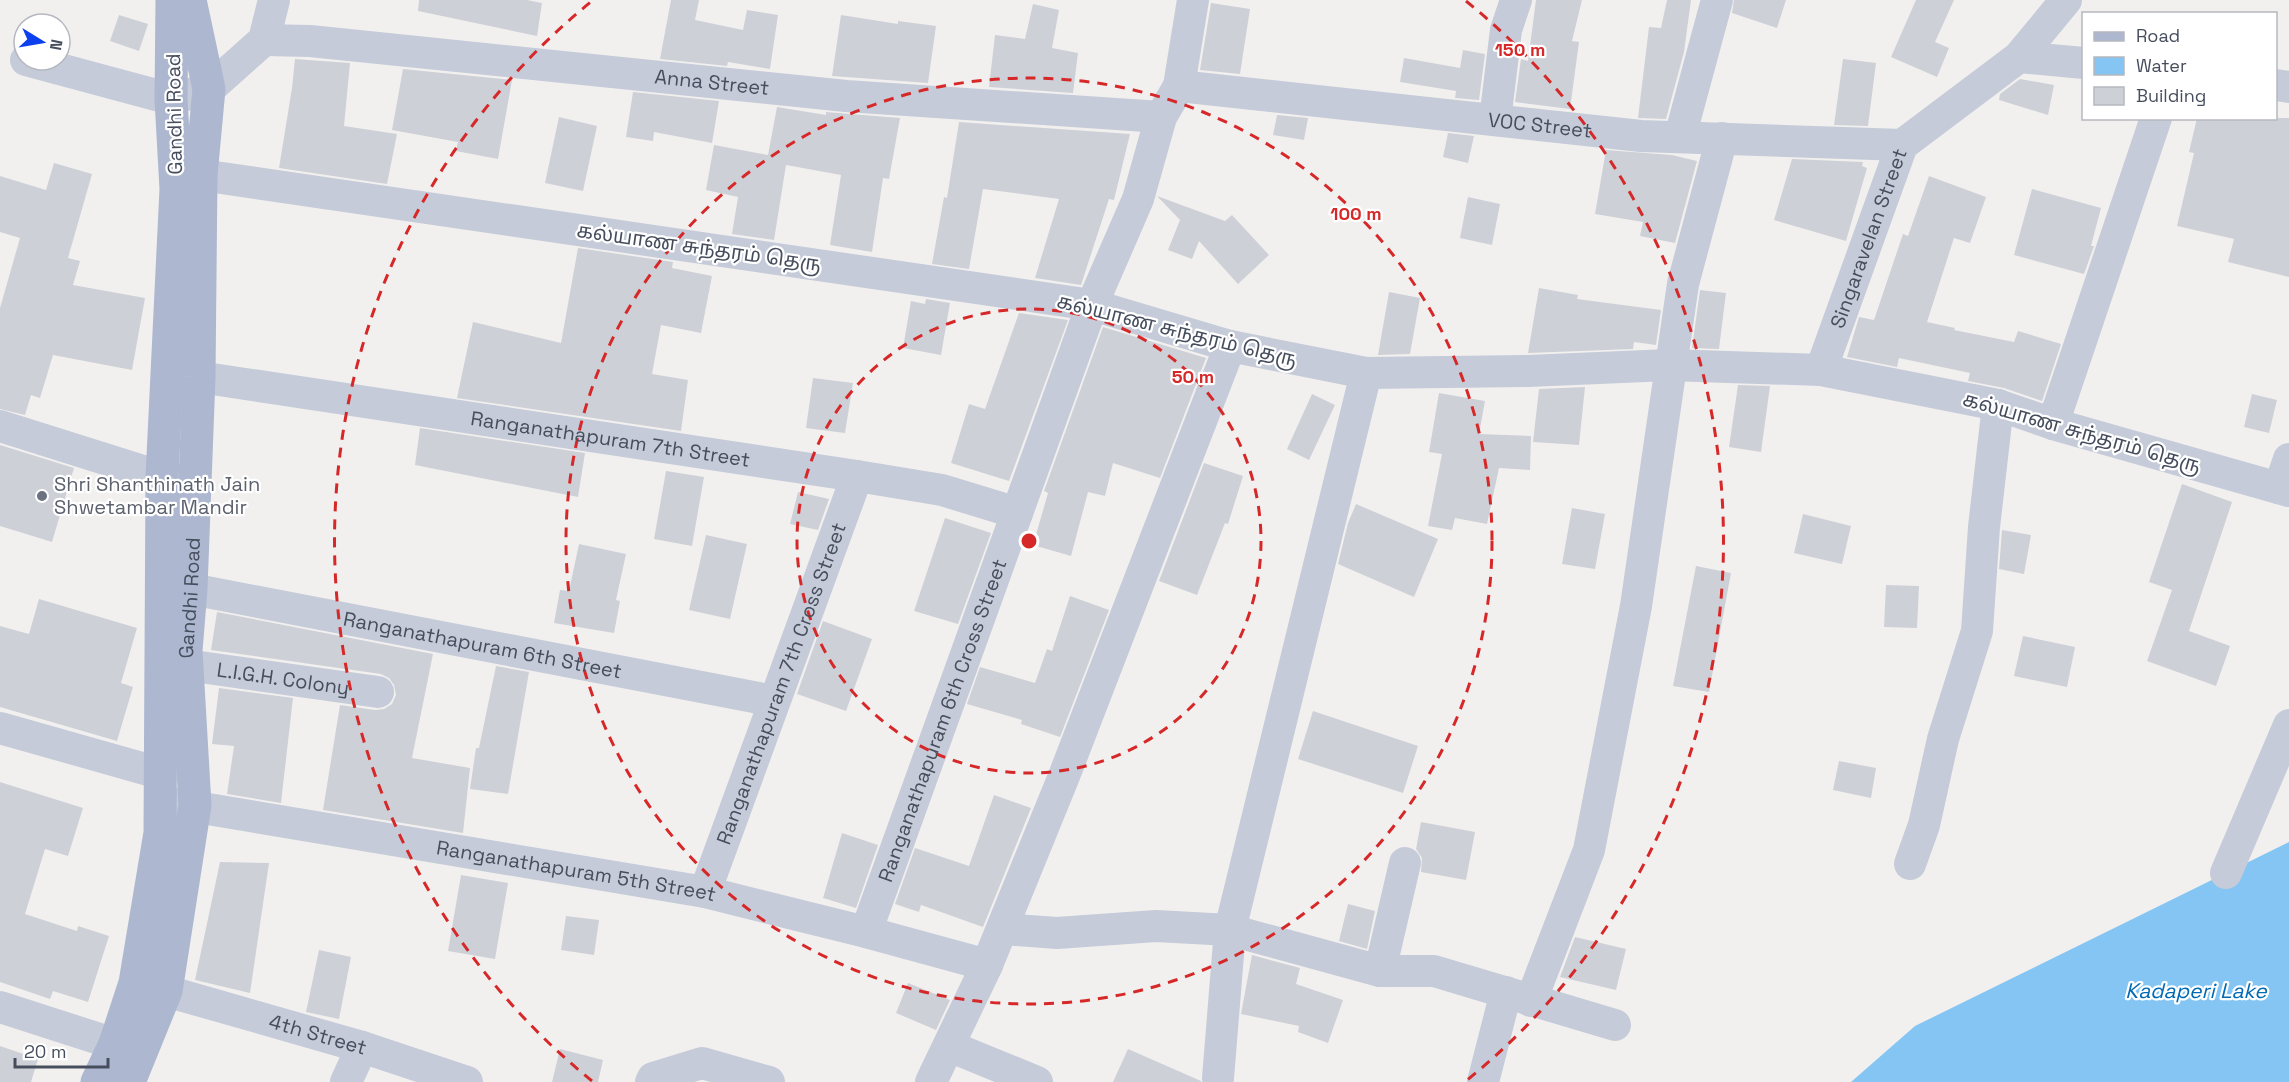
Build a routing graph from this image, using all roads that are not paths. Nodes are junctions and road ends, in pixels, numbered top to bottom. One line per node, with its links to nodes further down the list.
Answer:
1 (172, 0): 14 (main road, Gandhi Road)
2 (190, 0): 13 (main road, Gandhi Road)
3 (274, 0): 8 (street)
4 (1193, 0): 12 (street)
5 (1516, 0): 16 (street)
6 (1717, 0): 18 (street)
7 (2066, 0): 9 (street, Singaravelan Street)
8 (264, 40): 13 (street); 15 (street, Anna Street)
9 (2019, 57): 10 (street); 20 (street, Singaravelan Street)
10 (2082, 63)
11 (70, 72): 14 (street)
12 (1179, 86): 15 (street, Ranganathapuram 6th Cross Street); 16 (street, VOC Street)
13 (209, 89): 14 (street); 21 (main road, Gandhi Road)
14 (171, 99): 33 (main road, Gandhi Road)
15 (1161, 117): 22 (street, Ranganathapuram 6th Cross Street)
16 (1495, 120): 18 (street, VOC Street)
17 (2155, 120): 29 (street)
18 (1680, 137): 19 (street, VOC Street)
19 (1722, 138): 20 (street, VOC Street); 24 (street)
20 (1902, 145): 25 (street, Singaravelan Street)
21 (201, 175): 22 (street, கல்யாண சுந்தரம் தெரு); 27 (main road, Gandhi Road)
22 (1092, 305): 23 (street, கல்யாண சுந்தரம் தெரு); 36 (street, Ranganathapuram 6th Cross Street)
23 (1230, 346): 26 (street, கல்யாண சுந்தரம் தெரு); 49 (street)
24 (1670, 365): 25 (street, கல்யாண சுந்தரம் தெரு); 26 (street, கல்யாண சுந்தரம் தெரு); 55 (street)
25 (1821, 369): 28 (street, கல்யாண சுந்தரம் தெரு)
26 (1366, 373): 50 (street)
27 (199, 377): 32 (street, Ranganathapuram 7th Street); 34 (main road, Gandhi Road)
28 (1998, 405): 29 (street, கல்யாண சுந்தரம் தெரு); 46 (street)
29 (2053, 424): 35 (street, கல்யாண சுந்தரம் தெரு)
30 (0, 426): 33 (street)
31 (2289, 459): 35 (street)
32 (857, 476): 36 (street, Ranganathapuram 7th Street); 40 (street, Ranganathapuram 7th Cross Street)
33 (162, 477): 34 (street); 43 (main road, Gandhi Road)
34 (194, 482): 37 (main road, Gandhi Road)
35 (2284, 490)
36 (1017, 513): 51 (street, Ranganathapuram 6th Cross Street)
37 (192, 589): 38 (main road, Gandhi Road); 40 (street, Ranganathapuram 6th Street)
38 (186, 665): 39 (street, L.I.G.H. Colony); 44 (main road, Gandhi Road)
39 (378, 692)
40 (774, 701): 48 (street, Ranganathapuram 7th Cross Street)
41 (2289, 725): 47 (street)
42 (0, 728): 43 (street, Ranganathapuram 5th Street)
43 (159, 787): 44 (street, Ranganathapuram 5th Street); 58 (main road, Gandhi Road)
44 (195, 805): 48 (street, Ranganathapuram 5th Street); 54 (main road, Gandhi Road)
45 (1405, 863): 53 (street)
46 (1910, 864)
47 (2226, 873)
48 (705, 892): 51 (street, Ranganathapuram 5th Street)
49 (1002, 929): 50 (street); 52 (street)
50 (1230, 930): 53 (street); 61 (street)
51 (866, 932): 52 (street, Ranganathapuram 5th Street)
52 (987, 964): 59 (street)
53 (1380, 971): 55 (street)
54 (166, 991): 60 (street, 4th Street); 63 (main road, Gandhi Road)
55 (1519, 996): 57 (street); 70 (street)
56 (0, 1007): 58 (street)
57 (1615, 1025)
58 (115, 1044): 62 (main road, Gandhi Road)
59 (949, 1046): 68 (street); 69 (street)
60 (362, 1047): 64 (street); 65 (street, 4th Street)
61 (1218, 1078)
62 (98, 1082)
63 (129, 1082)
64 (346, 1082)
65 (466, 1082)
66 (651, 1082): 67 (street)
67 (769, 1082)
68 (931, 1082)
69 (1037, 1082)
70 (1483, 1082)

